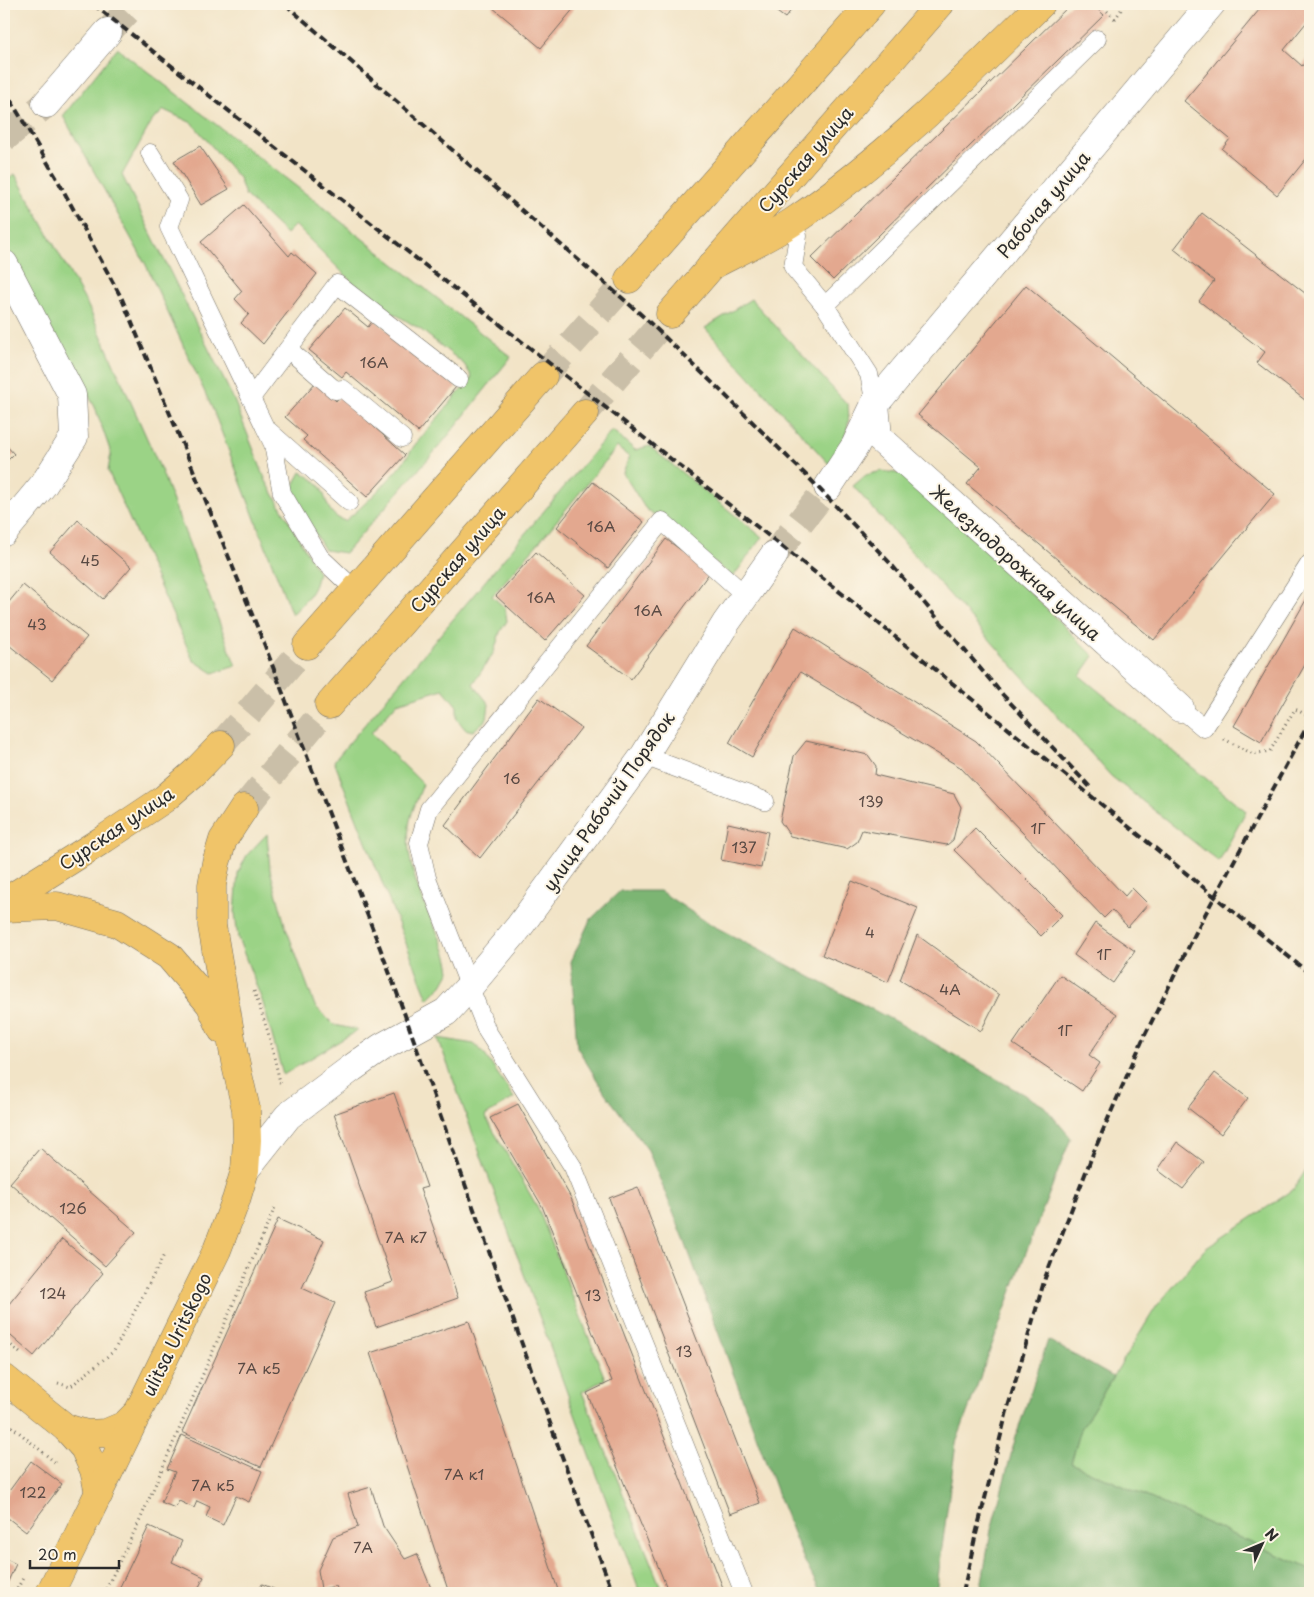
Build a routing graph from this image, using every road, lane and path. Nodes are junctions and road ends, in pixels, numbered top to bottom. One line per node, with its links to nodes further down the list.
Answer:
1 (871, 4): 14 (main road)
2 (940, 4): 13 (main road, Сурская улица)
3 (1041, 4): 11 (main road)
4 (1125, 4): 6 (path)
5 (1211, 4): 21 (street, Рабочая улица)
6 (1115, 19)
7 (108, 32): 9 (street)
8 (1097, 38): 15 (lane)
9 (46, 104)
10 (150, 153): 20 (lane)
11 (793, 221): 13 (main road); 15 (lane)
12 (4, 264): 27 (street)
13 (711, 266): 16 (main road, Сурская улица)
14 (629, 278)
15 (826, 306): 21 (lane)
16 (670, 314)
17 (288, 349): 19 (lane); 20 (lane); 24 (lane)
18 (543, 376): 30 (main road)
19 (460, 378)
20 (250, 398): 23 (lane)
21 (875, 404): 25 (street, Рабочая улица); 34 (street, Железнодорожная улица)
22 (585, 413): 33 (main road, Сурская улица)
23 (264, 427): 26 (lane); 30 (lane)
24 (402, 438)
25 (828, 486)
26 (349, 502)
27 (4, 532)
28 (774, 555): 31 (street, улица Рабочий Порядок)
29 (1310, 563): 36 (lane)
30 (355, 590): 32 (main road)
31 (745, 595): 38 (street, улица Рабочий Порядок); 43 (lane)
32 (307, 645)
33 (329, 706)
34 (1180, 708): 36 (lane)
35 (1310, 717): 36 (path)
36 (1204, 728)
37 (221, 745): 41 (main road, Сурская улица)
38 (644, 756): 39 (lane); 43 (street, улица Рабочий Порядок)
39 (765, 801)
40 (244, 808): 45 (main road)
41 (4, 902)
42 (4, 908): 45 (main road)
43 (469, 986): 46 (street, улица Рабочий Порядок); 63 (lane)
44 (253, 988): 46 (path)
45 (235, 1061): 47 (main road, ulitsa Uritskogo)
46 (288, 1116): 47 (street, улица Рабочий Порядок)
47 (245, 1170): 54 (main road, ulitsa Uritskogo)
48 (276, 1205): 62 (path)
49 (164, 1256): 53 (path)
50 (4, 1339): 51 (path)
51 (26, 1358)
52 (4, 1378): 56 (main road)
53 (56, 1382)
54 (140, 1410): 56 (main road); 58 (main road, ulitsa Uritskogo)
55 (4, 1420): 57 (path)
56 (66, 1428): 58 (main road)
57 (58, 1465)
58 (99, 1494): 61 (main road, ulitsa Uritskogo)
59 (24, 1575): 60 (path)
60 (15, 1593)
61 (50, 1593)
62 (104, 1593)
63 (744, 1593)

